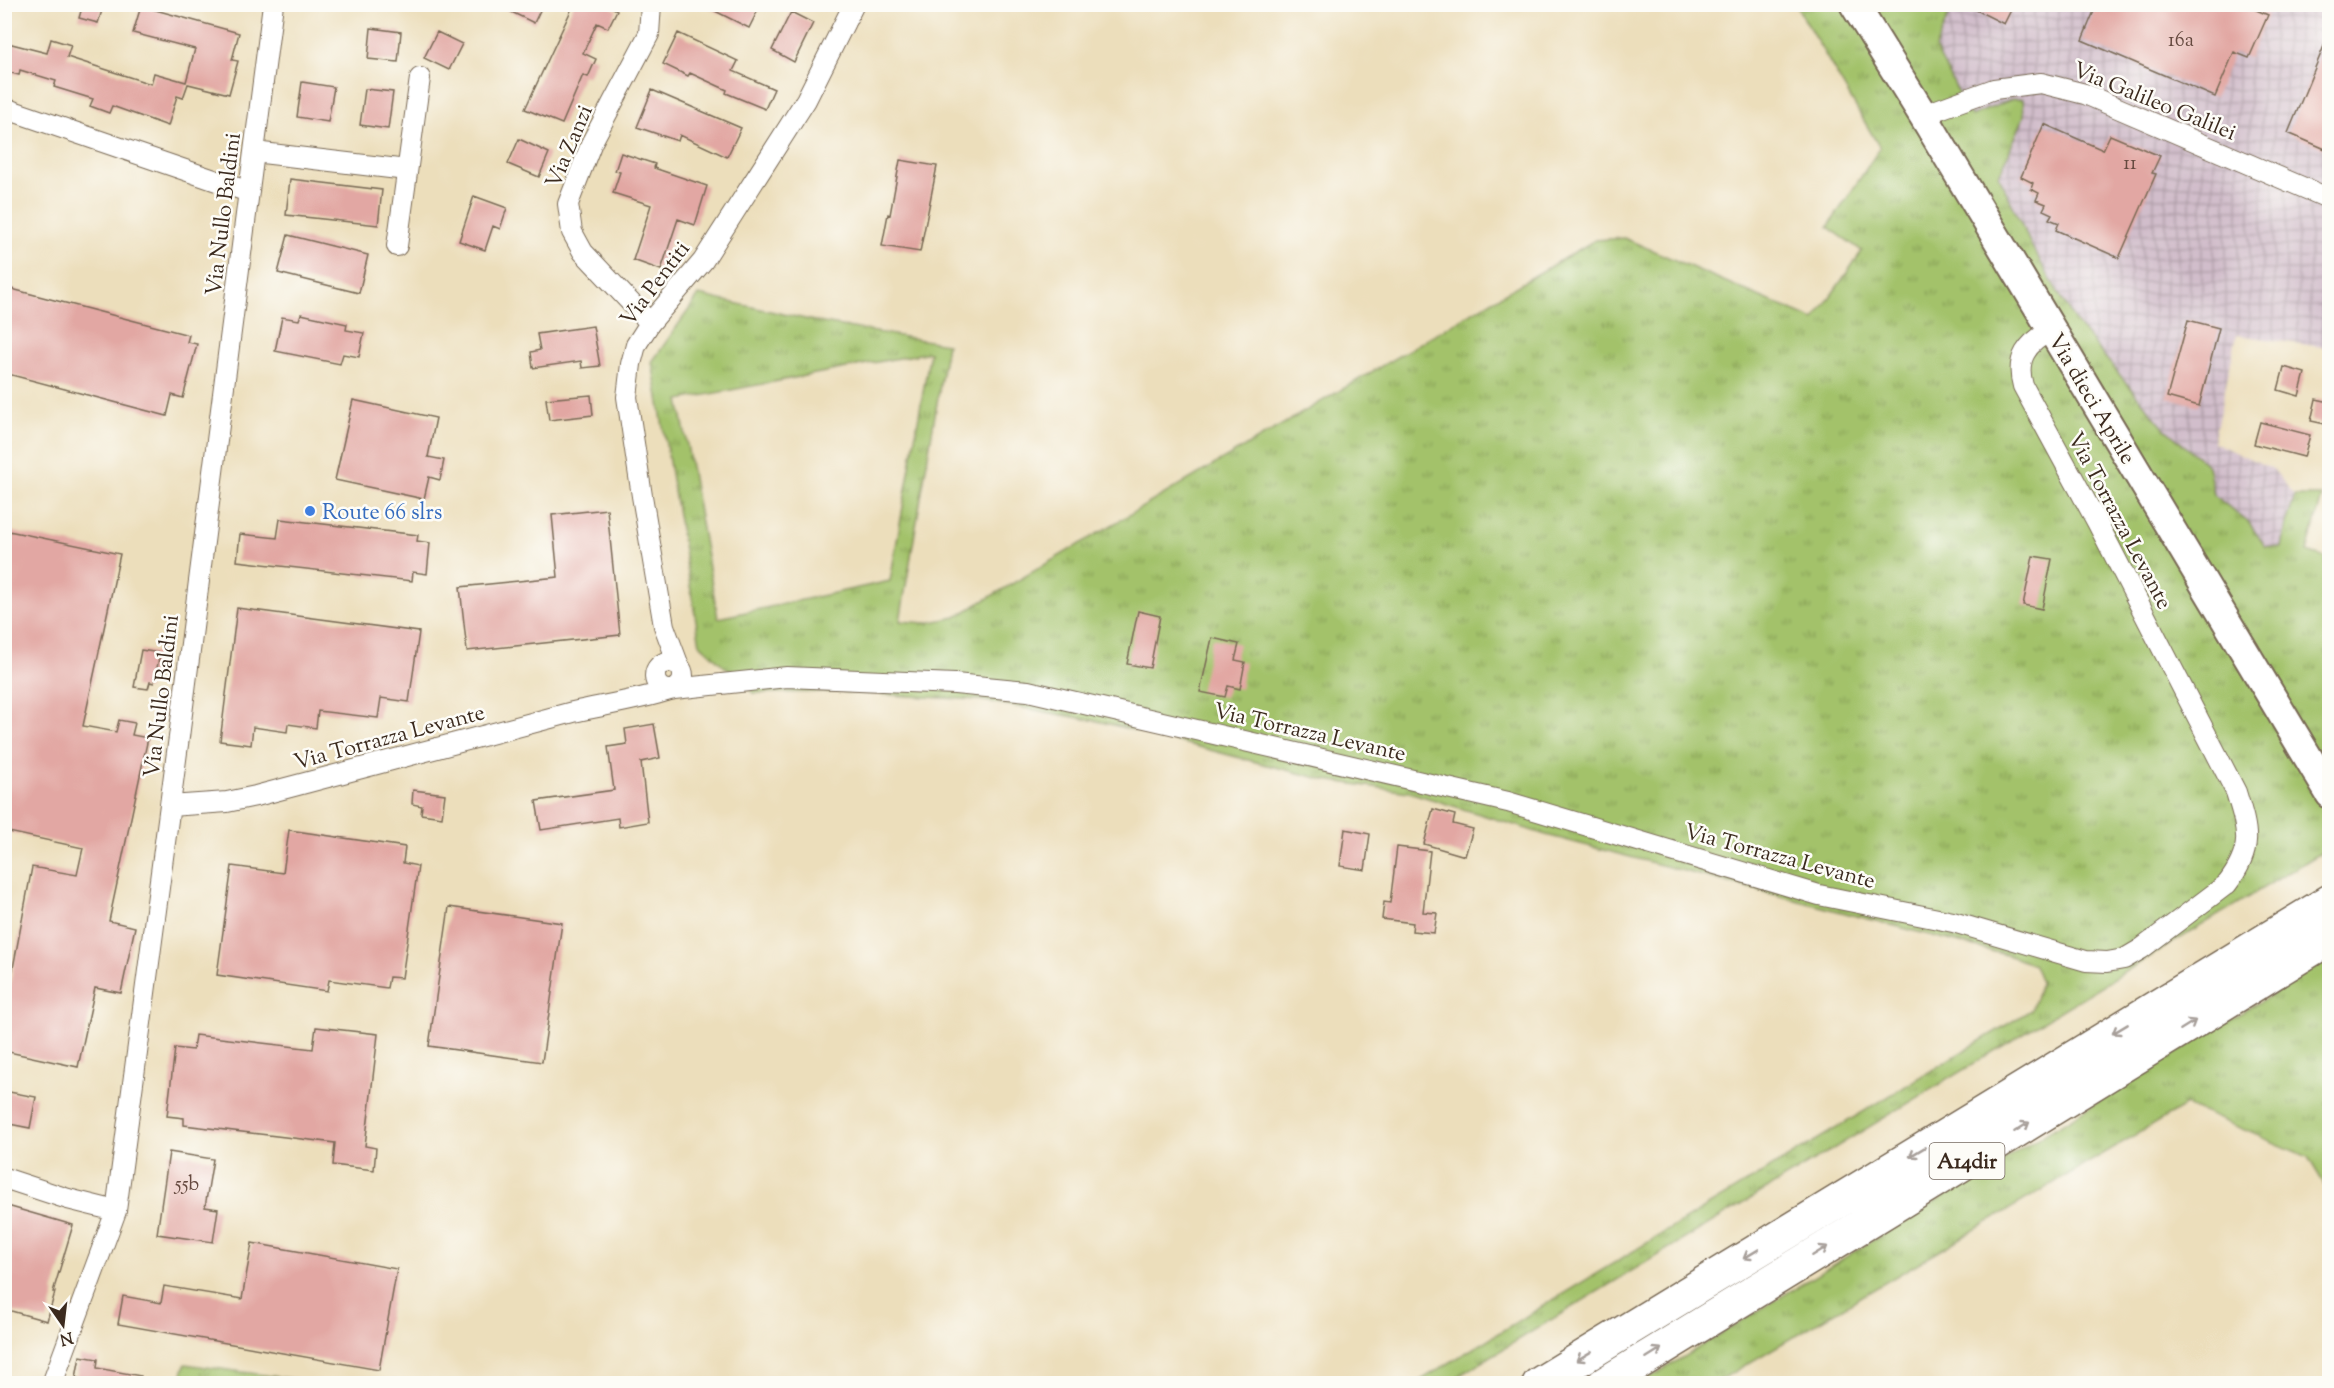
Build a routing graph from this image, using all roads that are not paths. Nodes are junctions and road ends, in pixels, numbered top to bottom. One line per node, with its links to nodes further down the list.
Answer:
1 (273, 4): 8 (street, Via Nullo Baldini)
2 (651, 4): 13 (street, Via Zanzi)
3 (854, 4): 13 (street, Via Pentiti)
4 (1854, 4): 7 (main road, Via dieci Aprile)
5 (420, 78): 9 (street)
6 (4, 108): 10 (street)
7 (1923, 115): 11 (street, Via Galileo Galilei); 14 (main road, Via dieci Aprile)
8 (254, 152): 9 (street); 10 (street, Via Nullo Baldini)
9 (407, 170): 12 (street)
10 (249, 192): 20 (street, Via Nullo Baldini)
11 (2330, 199)
12 (397, 246)
13 (650, 323): 15 (street, Via Pentiti)
14 (2052, 330): 16 (street, Via Torrazza Levante); 19 (main road, Via dieci Aprile)
15 (669, 669): 16 (street, Via Torrazza Levante); 17 (street); 18 (street, Via Torrazza Levante)
16 (717, 684): 17 (street, Via Torrazza Levante)
17 (672, 690): 18 (street, Via Torrazza Levante)
18 (618, 702): 20 (street, Via Torrazza Levante)
19 (2330, 794)
20 (170, 806): 26 (street, Via Nullo Baldini)
21 (2330, 893): 24 (highway, A14dir)
22 (2330, 901): 24 (highway, A14dir)
23 (2330, 938): 29 (highway, A14dir, one-way to 23)
24 (2259, 944): 28 (highway, A14dir, one-way to 28)
25 (4, 1178): 26 (street)
26 (116, 1211): 27 (street, Via Nullo Baldini)
27 (52, 1383)
28 (1539, 1383)
29 (1604, 1383)

